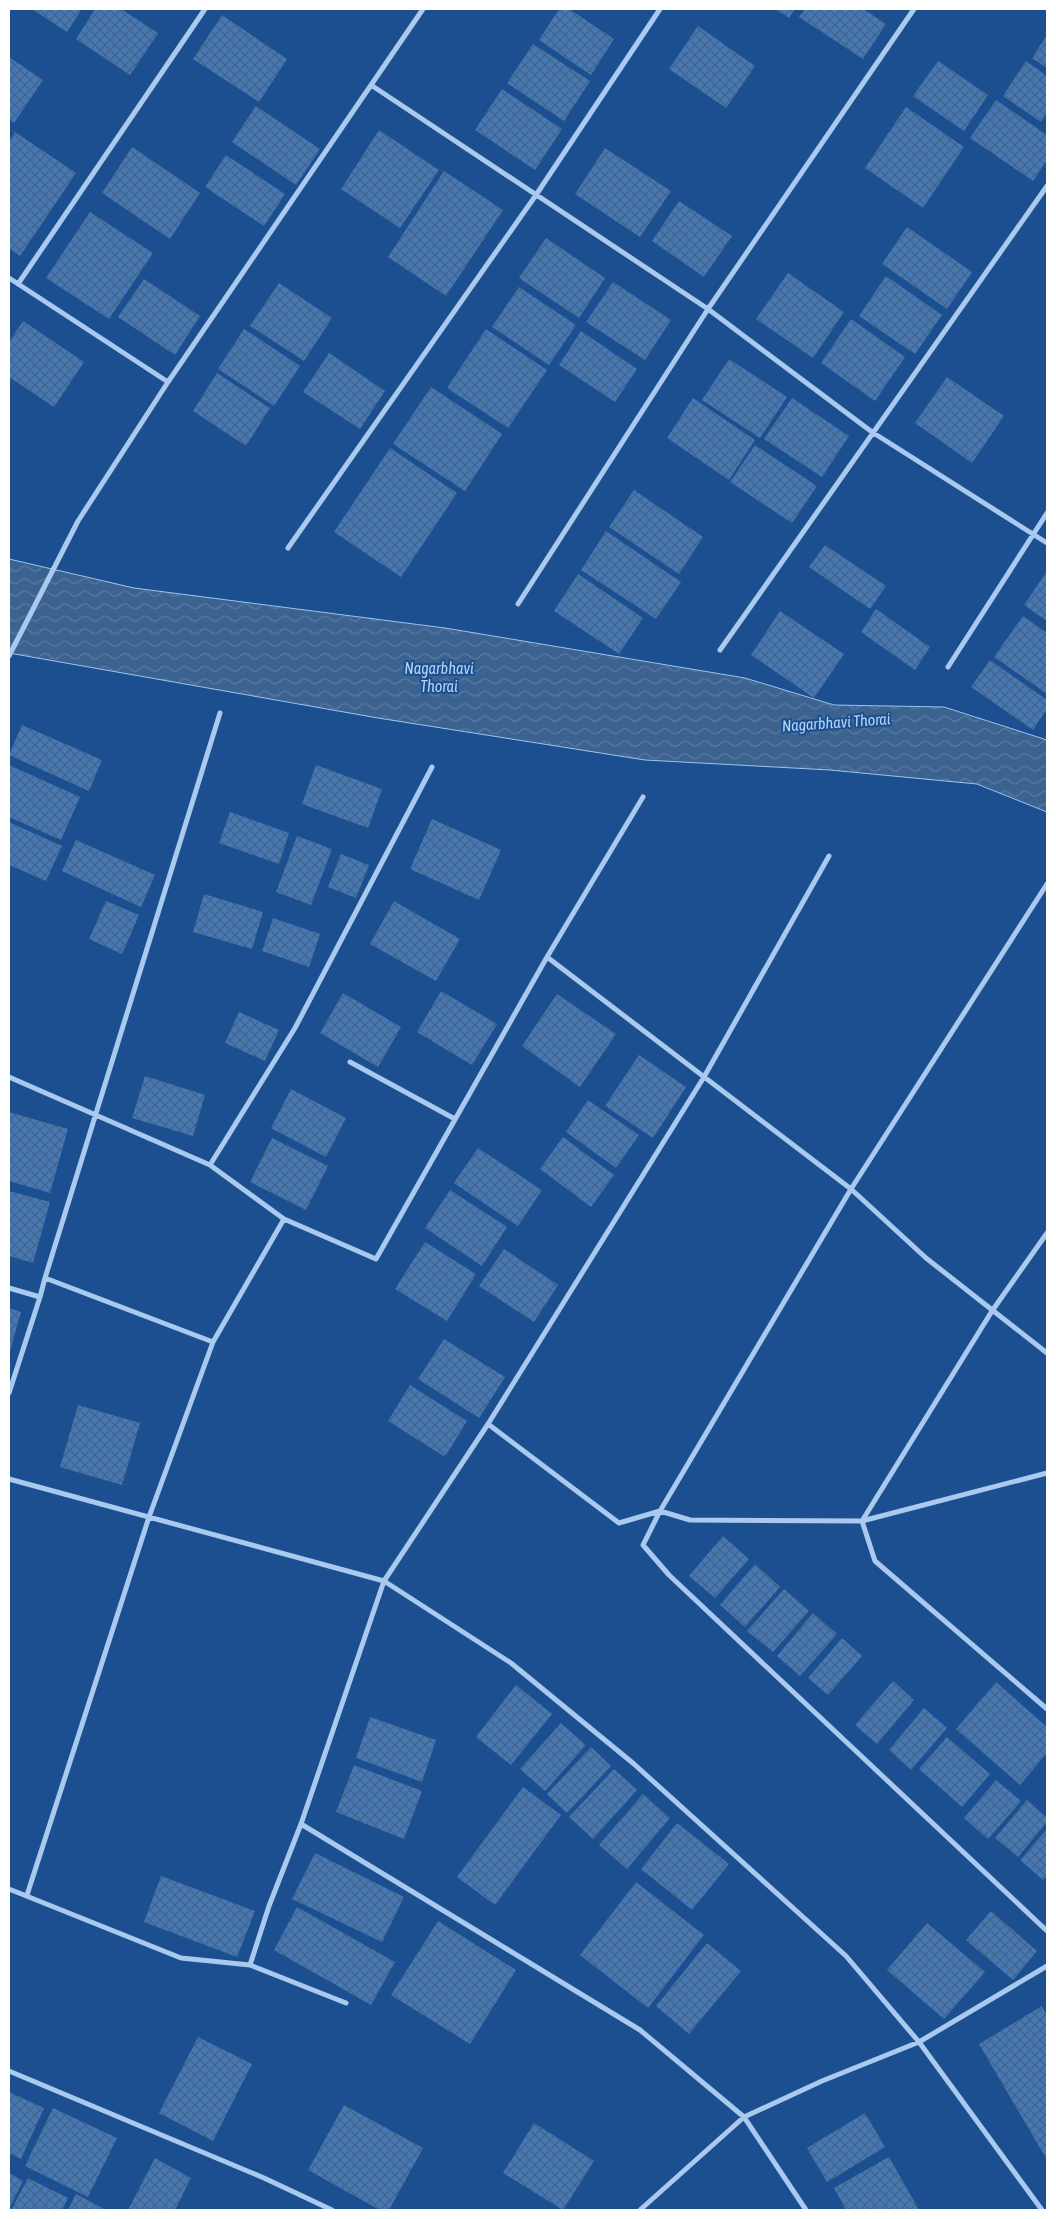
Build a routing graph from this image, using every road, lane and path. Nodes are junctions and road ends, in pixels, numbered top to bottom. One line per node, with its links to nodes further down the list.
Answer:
1 (206, 9): 9 (street)
2 (423, 9): 5 (street)
3 (660, 9): 7 (street)
4 (914, 9): 10 (street)
5 (370, 85): 7 (street); 11 (street)
6 (1047, 186): 12 (street)
7 (536, 195): 10 (street); 16 (street)
8 (9, 278): 9 (street)
9 (18, 284): 11 (street)
10 (708, 309): 12 (street); 17 (street)
11 (168, 382): 19 (street)
12 (872, 432): 14 (street); 18 (street)
13 (1047, 513): 14 (street)
14 (1033, 534): 15 (street); 20 (street)
15 (1047, 543)
16 (288, 548)
17 (518, 604)
18 (720, 650)
19 (9, 656)
20 (948, 667)
21 (220, 713): 30 (street)
22 (432, 767): 32 (street)
23 (644, 797): 26 (street)
24 (829, 856): 29 (street)
25 (1047, 884): 33 (street)
26 (547, 957): 29 (street); 31 (street)
27 (350, 1062): 31 (street)
28 (9, 1076): 30 (street)
29 (704, 1076): 33 (street); 43 (street)
30 (96, 1113): 32 (street); 36 (street)
31 (455, 1119): 34 (street)
32 (210, 1165): 34 (street)
33 (851, 1189): 39 (street); 46 (street)
34 (284, 1219): 40 (street)
35 (1047, 1233): 39 (street)
36 (45, 1278): 38 (street); 40 (street)
37 (9, 1288): 38 (street)
38 (40, 1297): 42 (street)
39 (992, 1311): 41 (street); 48 (street)
40 (213, 1342): 47 (street)
41 (1047, 1353)
42 (9, 1393)
43 (488, 1424): 46 (street); 49 (street)
44 (1047, 1473): 48 (street)
45 (9, 1479): 47 (street)
46 (660, 1511): 48 (street); 54 (street)
47 (150, 1517): 49 (street); 53 (street)
48 (862, 1522): 50 (street)
49 (384, 1581): 51 (street); 58 (street)
50 (1047, 1709)
51 (301, 1824): 55 (street); 60 (street)
52 (9, 1889): 53 (street)
53 (27, 1895): 55 (street)
54 (1047, 1931)
55 (250, 1965): 57 (street)
56 (1047, 1966): 58 (street)
57 (346, 2003)
58 (919, 2042): 60 (street); 64 (street)
59 (9, 2071): 61 (street)
60 (744, 2117): 62 (street); 63 (street)
61 (332, 2210)
62 (640, 2210)
63 (806, 2210)
64 (1042, 2210)

